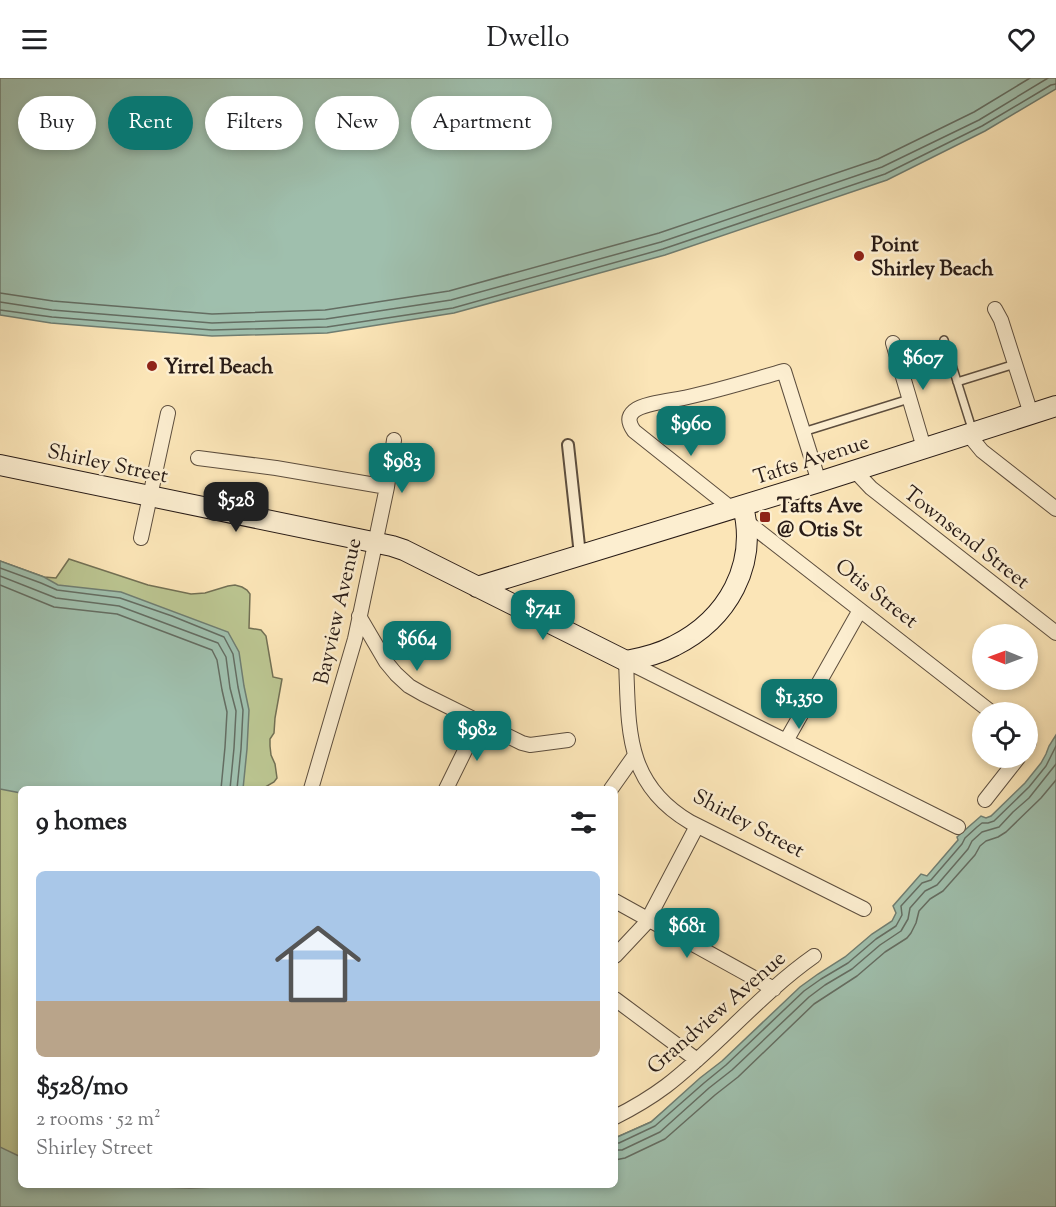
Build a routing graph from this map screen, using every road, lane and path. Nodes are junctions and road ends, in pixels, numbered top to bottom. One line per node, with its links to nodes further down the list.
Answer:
1 (995, 309): 4 (street)
2 (944, 340): 5 (lane)
3 (893, 343): 6 (street)
4 (1015, 364): 5 (lane); 9 (street)
5 (957, 382): 11 (lane)
6 (909, 399): 10 (lane); 14 (street)
7 (1056, 406): 9 (main road, Tafts Avenue)
8 (168, 413): 20 (street)
9 (1031, 414): 11 (main road, Tafts Avenue)
10 (803, 432): 18 (street); 22 (street, Otis Street)
11 (971, 433): 14 (main road, Tafts Avenue); 21 (street)
12 (394, 441): 19 (street, Bayview Avenue)
13 (568, 445): 25 (street)
14 (924, 448): 17 (main road, Tafts Avenue)
15 (198, 458): 19 (street)
16 (0, 465): 20 (main road, Shirley Street)
17 (855, 471): 18 (main road, Tafts Avenue); 29 (street, Townsend Street)
18 (819, 482): 22 (main road, Tafts Avenue)
19 (387, 487): 24 (street, Bayview Avenue)
20 (149, 496): 23 (street); 24 (main road, Shirley Street)
21 (1056, 509)
22 (741, 512): 25 (main road, Tafts Avenue); 27 (street, Otis Street); 30 (main road)
23 (141, 538)
24 (375, 542): 26 (main road, Shirley Street); 28 (street, Bayview Avenue)
25 (580, 555): 26 (main road, Tafts Avenue)
26 (477, 586): 30 (main road, Shirley Street)
27 (860, 610): 31 (street, Otis Street); 34 (street)
28 (359, 616): 32 (street); 37 (street, Bayview Avenue)
29 (1056, 633)
30 (626, 661): 34 (street); 35 (street, Shirley Street)
31 (978, 702)
32 (479, 722): 33 (street); 38 (street)
33 (568, 740)
34 (786, 741): 42 (street)
35 (635, 755): 39 (street); 41 (street, Shirley Street)
36 (1010, 768): 40 (street)
37 (312, 786)
38 (447, 786)
39 (613, 786)
40 (985, 800)
41 (697, 826): 44 (street, Shirley Street); 45 (street)
42 (958, 826)
43 (618, 903): 45 (street)
44 (864, 909)
45 (648, 919): 46 (street); 48 (street)
46 (618, 953)
47 (814, 956): 48 (street, Grandview Avenue)
48 (774, 989): 50 (street, Grandview Avenue)
49 (618, 1001): 50 (street)
50 (697, 1060): 51 (street, Grandview Avenue)
51 (618, 1115)

